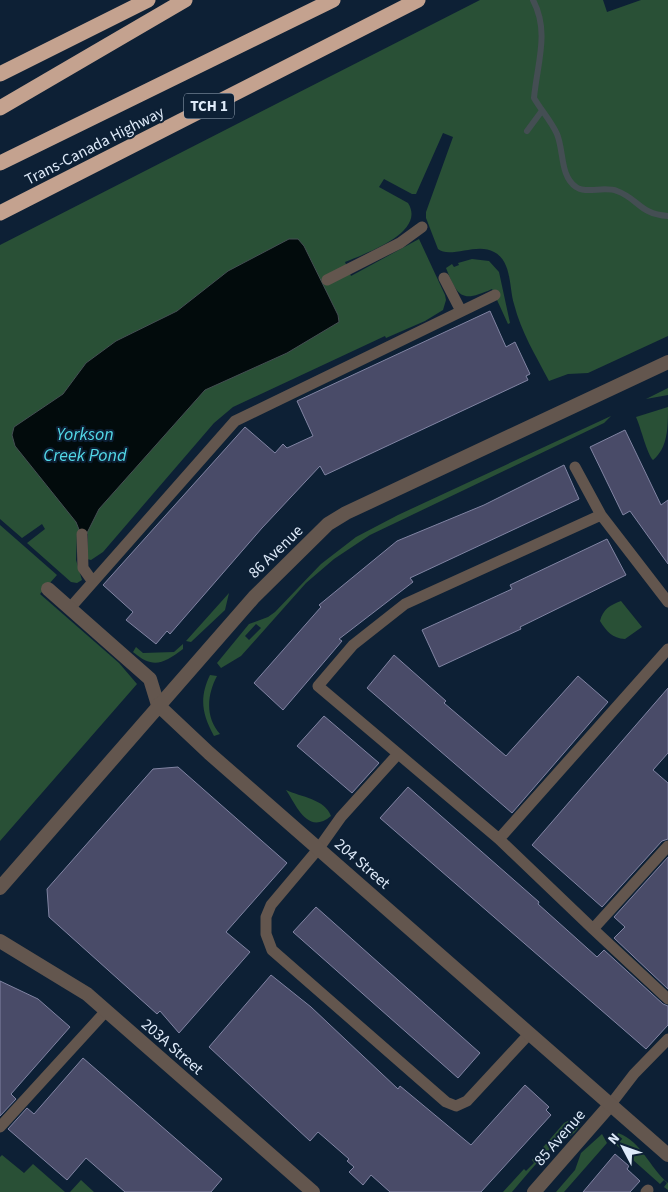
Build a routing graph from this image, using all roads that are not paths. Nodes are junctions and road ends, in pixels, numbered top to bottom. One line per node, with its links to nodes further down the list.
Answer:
1 (148, 0): 5 (highway)
2 (185, 0): 6 (highway)
3 (333, 0): 7 (highway)
4 (418, 0): 8 (highway, Trans-Canada Highway / TCH 1)
5 (0, 74)
6 (0, 108)
7 (0, 163)
8 (0, 212)
9 (422, 227): 11 (lane)
10 (444, 278): 13 (lane)
11 (327, 280)
12 (495, 295): 13 (lane)
13 (461, 311): 18 (lane)
14 (668, 362): 23 (street, 86 Avenue)
15 (576, 467): 16 (lane)
16 (602, 515): 20 (lane); 24 (lane)
17 (82, 534): 18 (lane)
18 (93, 582): 21 (lane)
19 (48, 589): 21 (street, 204 Street)
20 (668, 602)
21 (70, 608): 23 (street, 204 Street)
22 (668, 649): 25 (lane)
23 (158, 705): 27 (street, 204 Street); 28 (street, 86 Avenue)
24 (398, 754): 25 (lane); 27 (lane)
25 (498, 839): 29 (lane)
26 (668, 846): 29 (lane)
27 (319, 848): 33 (street, 204 Street); 33 (lane)
28 (0, 888)
29 (593, 929): 31 (lane)
30 (0, 941): 32 (street, 203A Street)
31 (668, 999)
32 (106, 1011): 36 (lane); 38 (street, 203A Street)
33 (530, 1033): 35 (street, 204 Street)
34 (668, 1039): 35 (lane)
35 (611, 1104): 37 (street, 204 Street); 39 (street, 85 Avenue)
36 (0, 1127)
37 (668, 1155)
38 (313, 1192)
39 (534, 1192)

